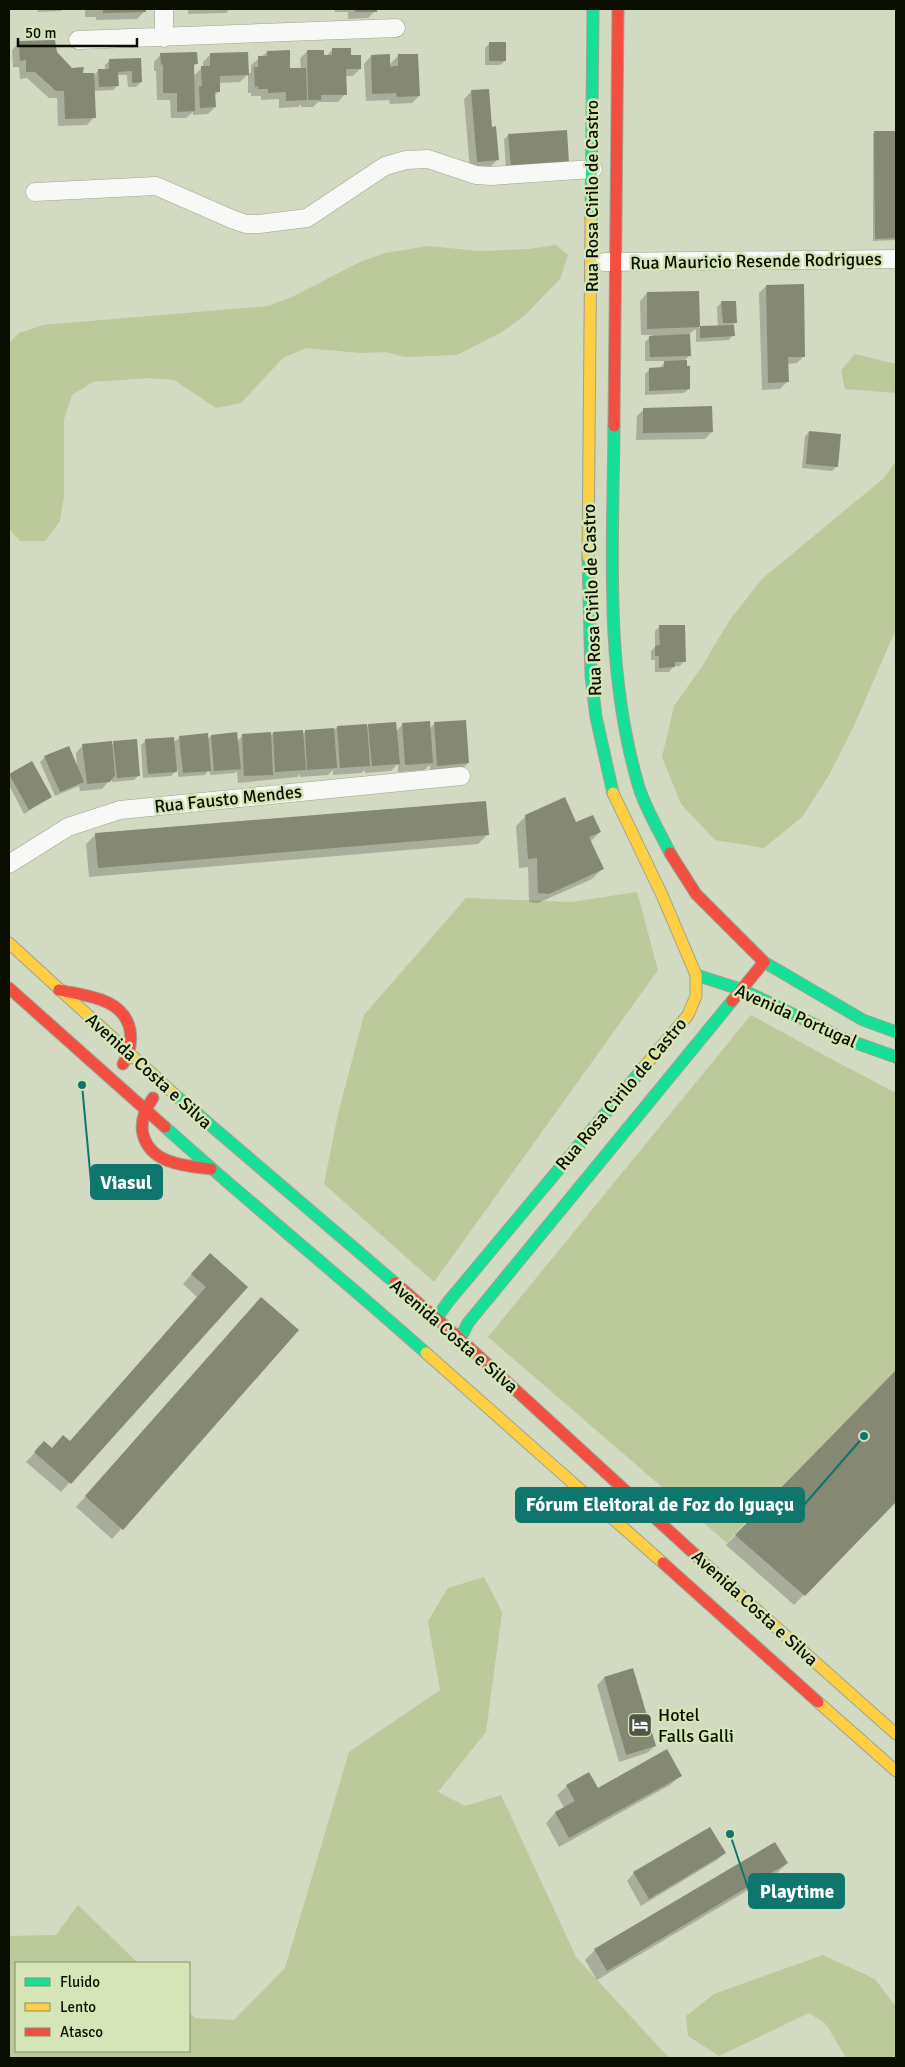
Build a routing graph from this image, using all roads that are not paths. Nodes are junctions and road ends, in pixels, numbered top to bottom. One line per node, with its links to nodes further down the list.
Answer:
1 (164, 9): 5 (street)
2 (593, 9): 7 (main road, Rua Rosa Cirilo de Castro)
3 (618, 9): 11 (main road)
4 (396, 28): 5 (street)
5 (164, 38): 6 (street)
6 (78, 40)
7 (593, 168): 8 (street); 10 (main road, Rua Rosa Cirilo de Castro)
8 (35, 192)
9 (896, 260): 11 (street, Rua Mauricio Resende Rodrigues)
10 (592, 262): 11 (street, Rua Mauricio Resende Rodrigues); 12 (main road, Rua Rosa Cirilo de Castro)
11 (616, 262): 13 (main road)
12 (588, 601): 13 (main road); 15 (main road, Rua Rosa Cirilo de Castro)
13 (612, 602): 15 (main road)
14 (461, 776): 16 (street, Rua Fausto Mendes)
15 (626, 790): 18 (main road, Avenida Portugal); 19 (main road, Rua Rosa Cirilo de Castro)
16 (9, 864)
17 (9, 944): 21 (main road, Avenida Costa e Silva)
18 (764, 962): 22 (main road); 23 (main road, Avenida Portugal)
19 (696, 975): 22 (main road, Avenida Portugal); 30 (main road, Rua Rosa Cirilo de Castro)
20 (9, 988): 26 (main road, Avenida Costa e Silva)
21 (58, 990): 24 (main road, Avenida Costa e Silva); 24 (main road)
22 (743, 990): 25 (main road, Avenida Portugal); 31 (main road)
23 (896, 1032)
24 (129, 1054): 26 (main road); 27 (main road, Avenida Costa e Silva)
25 (896, 1056)
26 (101, 1070): 28 (main road, Avenida Costa e Silva)
27 (178, 1097): 28 (main road); 30 (main road, Avenida Costa e Silva)
28 (145, 1109): 29 (main road, Avenida Costa e Silva); 29 (main road)
29 (211, 1169): 33 (main road, Avenida Costa e Silva)
30 (436, 1319): 31 (main road, Avenida Costa e Silva)
31 (460, 1339): 32 (main road, Avenida Costa e Silva)
32 (896, 1734)
33 (896, 1772)

